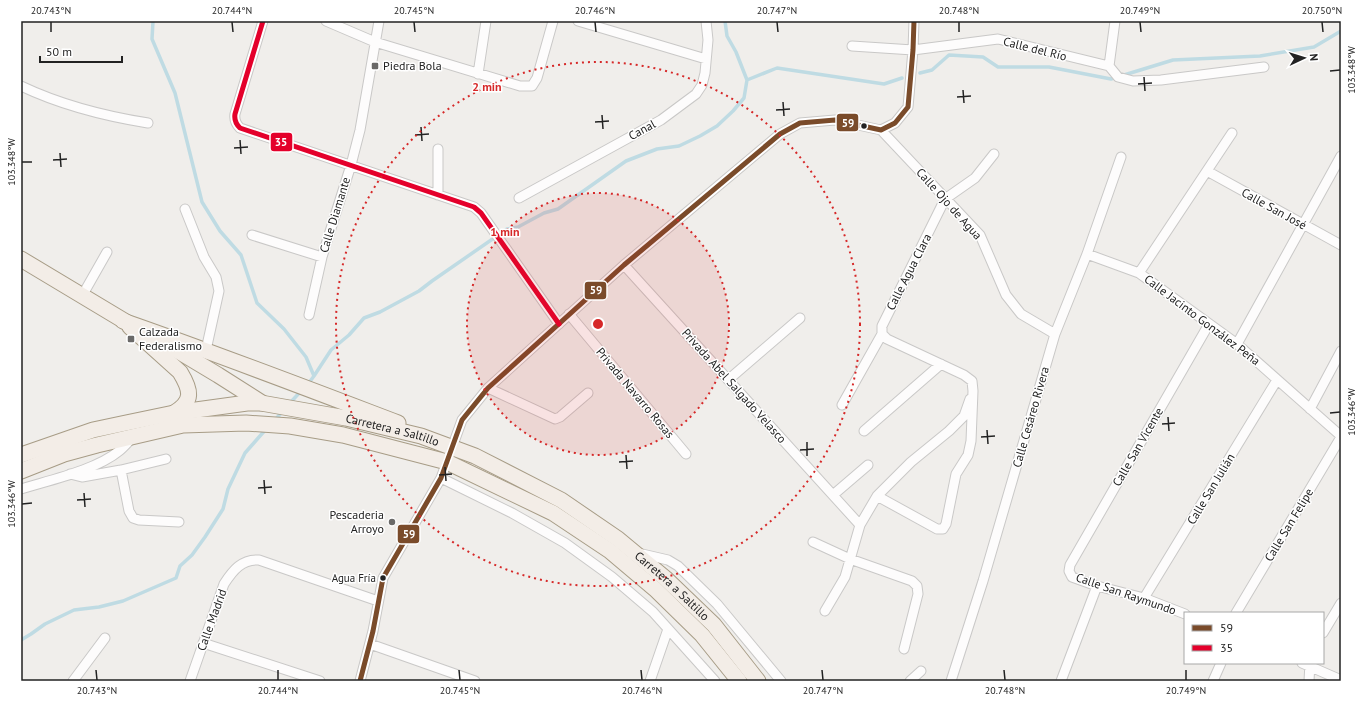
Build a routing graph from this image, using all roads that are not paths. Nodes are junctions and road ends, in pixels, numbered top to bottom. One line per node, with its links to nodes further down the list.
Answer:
1 (263, 21): 25 (street)
2 (326, 21): 10 (street)
3 (379, 21): 10 (street, Calle Diamante)
4 (486, 21): 16 (street)
5 (553, 21): 16 (street)
6 (578, 21): 13 (street)
7 (706, 21): 13 (street, Canal)
8 (914, 21): 12 (street)
9 (1115, 21): 14 (street)
10 (375, 42): 16 (street); 25 (street, Calle Diamante)
11 (852, 46): 12 (street, Calle del Río)
12 (913, 50): 14 (street, Calle del Río); 19 (street)
13 (706, 59): 28 (street, Canal)
14 (1109, 66): 15 (street)
15 (1264, 67)
16 (478, 74)
17 (21, 86): 18 (street)
18 (148, 123)
19 (881, 130): 29 (street, Calle Ojo de Agua); 38 (street)
20 (1232, 133): 26 (street)
21 (438, 149): 27 (street)
22 (994, 154): 29 (street, Calle Agua Clara)
23 (1341, 156): 31 (street)
24 (1122, 157): 35 (street, Calle Cesáreo Rivera)
25 (351, 165): 27 (street); 36 (street, Calle Diamante)
26 (1207, 171): 31 (street, Calle San José); 39 (street)
27 (438, 195): 45 (street)
28 (519, 198)
29 (945, 200): 47 (street, Calle Agua Clara); 48 (street, Calle Ojo de Agua)
30 (185, 209): 50 (street)
31 (1303, 225): 33 (street, Calle San José); 49 (street)
32 (252, 235): 36 (street)
33 (1341, 245)
34 (107, 252): 40 (street)
35 (1087, 254): 39 (street, Calle Jacinto González Peña); 48 (street, Calle Cesáreo Rivera)
36 (322, 257): 42 (street, Calle Diamante)
37 (21, 259): 40 (main road)
38 (624, 265): 41 (street); 53 (street, Privada Abel Salgado Velasco)
39 (1139, 273): 46 (street, Calle Jacinto González Peña)
40 (82, 296): 44 (main road)
41 (569, 314): 45 (street); 68 (street, Privada Navarro Rosas)
42 (309, 315)
43 (800, 318): 53 (street)
44 (123, 321): 50 (main road); 59 (main road); 62 (main road)
45 (559, 324): 55 (street)
46 (1209, 324): 49 (street, Calle Jacinto González Peña); 85 (street, Calle San Vicente)
47 (882, 334): 52 (street); 58 (street, Calle Agua Clara)
48 (1055, 334): 115 (street, Calle Cesáreo Rivera)
49 (1237, 344): 54 (street, Calle Jacinto González Peña)
50 (206, 350): 61 (main road)
51 (1341, 351): 60 (street)
52 (940, 364): 56 (street); 64 (street)
53 (728, 380): 78 (street, Privada Abel Salgado Velasco)
54 (1277, 380): 60 (street, Calle Jacinto González Peña); 87 (street, Calle San Julián)
55 (488, 388): 57 (street); 67 (street)
56 (973, 391): 79 (street); 79 (street)
57 (588, 393)
58 (842, 405)
59 (268, 406): 61 (main road, Carretera a Saltillo); 62 (main road, Carretera a Saltillo); 63 (main road)
60 (1310, 409): 66 (street, Calle Jacinto González Peña)
61 (348, 412): 67 (main road, Carretera a Saltillo)
62 (174, 413): 69 (main road, Carretera a Saltillo)
63 (290, 426): 65 (main road, Carretera a Saltillo); 71 (main road, Carretera a Saltillo)
64 (864, 431)
65 (132, 437): 74 (main road, Carretera a Saltillo); 75 (street)
66 (1341, 437): 91 (street, Calle San Felipe)
67 (452, 447): 71 (street); 83 (main road, Carretera a Saltillo)
68 (686, 454)
69 (21, 455)
70 (166, 459): 73 (street)
71 (447, 462): 76 (street); 111 (main road, Carretera a Saltillo)
72 (868, 465): 78 (street)
73 (121, 470): 75 (street); 80 (street)
74 (21, 471)
75 (70, 474): 77 (street)
76 (441, 478): 88 (street); 93 (street)
77 (21, 489)
78 (833, 495): 81 (street, Privada Abel Salgado Velasco)
79 (877, 496): 81 (street)
80 (179, 522)
81 (860, 525): 84 (street)
82 (813, 542): 84 (street)
83 (634, 552): 112 (main road, Carretera a Saltillo); 113 (street)
84 (850, 559): 90 (street); 98 (street)
85 (1069, 571): 86 (street, Calle San Raymundo)
86 (1097, 586): 87 (street, Calle San Raymundo); 116 (street)
87 (1144, 598): 92 (street, Calle San Raymundo)
88 (378, 601): 96 (street, Calle Madrid); 97 (street)
89 (1341, 603): 94 (street)
90 (825, 611)
91 (1237, 612)
92 (1184, 614)
93 (668, 629): 109 (street); 110 (street)
94 (1324, 631)
95 (105, 638): 104 (street)
96 (203, 643): 105 (street, Calle Madrid); 106 (street)
97 (370, 644): 102 (street); 107 (street)
98 (904, 649)
99 (1221, 664): 117 (street)
100 (1307, 664): 103 (street); 118 (street)
101 (920, 670): 114 (street)
102 (459, 678): 108 (street)
103 (1341, 680)
104 (73, 681)
105 (190, 681)
106 (320, 681)
107 (360, 681)
108 (475, 681)
109 (650, 681)
110 (715, 681)
111 (739, 681)
112 (758, 681)
113 (780, 681)
114 (910, 681)
115 (951, 681)
116 (1061, 681)
117 (1213, 681)
118 (1309, 681)

